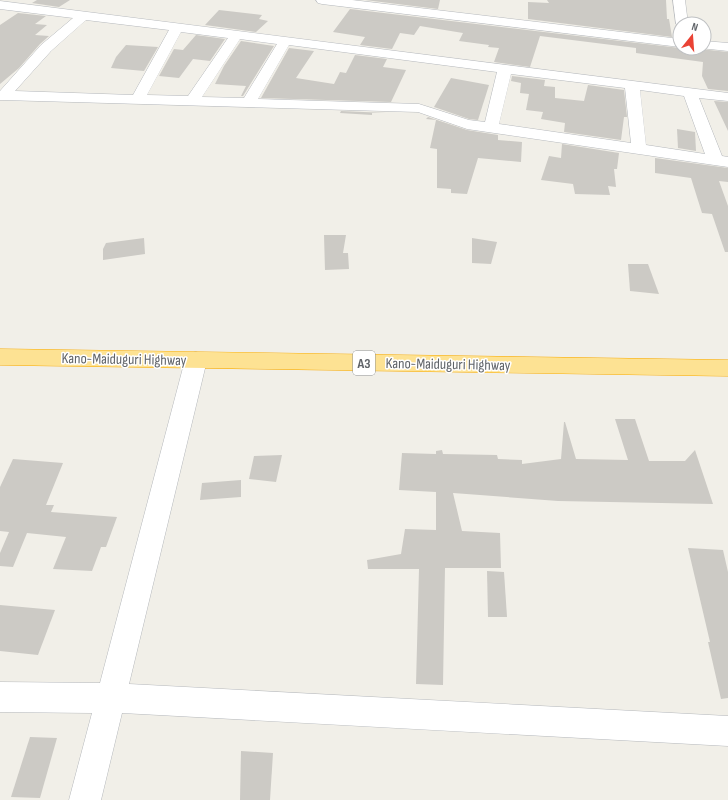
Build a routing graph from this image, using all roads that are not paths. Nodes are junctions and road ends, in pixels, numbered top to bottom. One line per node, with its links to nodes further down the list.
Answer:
1 (322, 0): 4 (street)
2 (679, 0): 6 (street)
3 (7, 3): 5 (street)
4 (396, 4): 10 (street)
5 (83, 16): 7 (street); 16 (street)
6 (681, 16)
7 (177, 28): 8 (street); 18 (street)
8 (236, 35): 9 (street); 19 (street)
9 (285, 41): 13 (street); 20 (street)
10 (672, 42)
11 (712, 46): 12 (street)
12 (728, 47)
13 (505, 69): 14 (street); 21 (street)
14 (632, 85): 15 (street); 22 (street)
15 (690, 92): 17 (street); 23 (street)
16 (2, 95): 18 (street)
17 (728, 97)
18 (137, 100): 19 (street)
19 (192, 101): 20 (street)
20 (248, 103): 21 (street)
21 (491, 128): 22 (street)
22 (639, 149): 23 (street)
23 (721, 161)
24 (0, 357): 25 (highway, Kano-Maiduguri Highway / A3)
25 (196, 360): 26 (highway, Kano-Maiduguri Highway / A3); 28 (street)
26 (728, 368)
27 (0, 697): 28 (street)
28 (111, 698): 29 (street); 30 (street)
29 (728, 731)
30 (85, 800)

